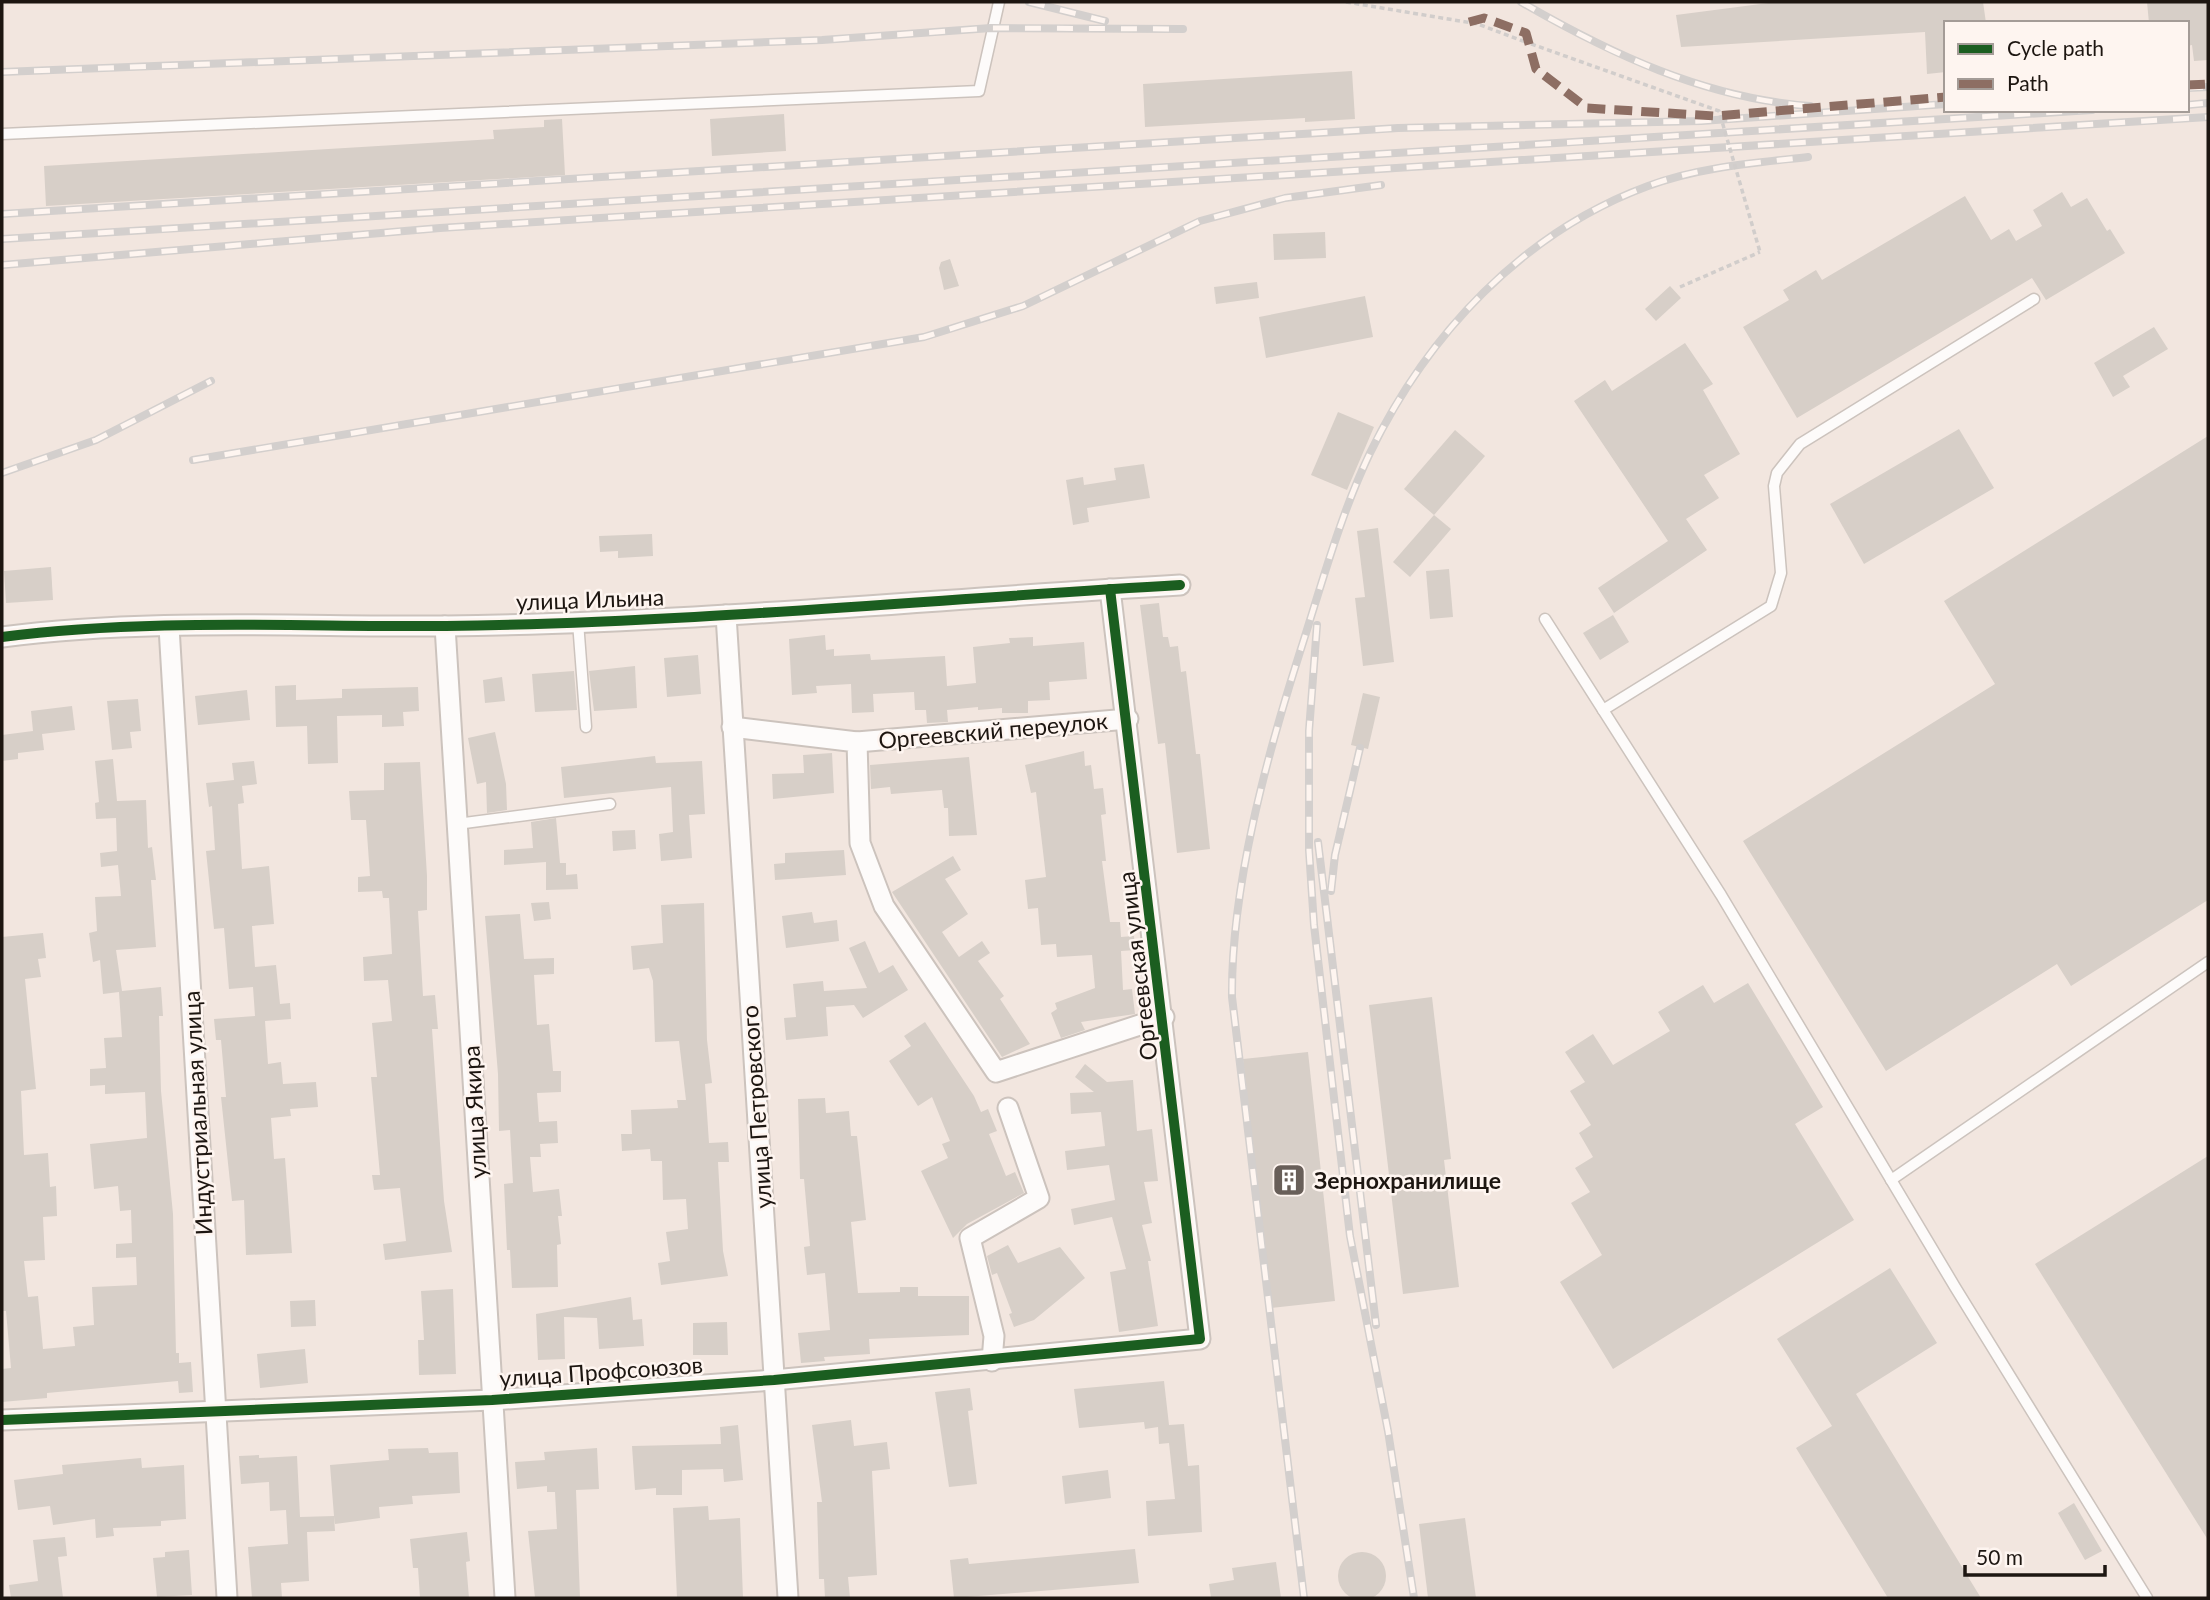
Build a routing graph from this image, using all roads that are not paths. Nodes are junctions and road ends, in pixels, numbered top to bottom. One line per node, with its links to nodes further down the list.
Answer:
1 (999, 2): 2 (lane)
2 (2, 134)
3 (2034, 299): 12 (lane)
4 (1180, 585): 5 (street, улица Ильина)
5 (1110, 589): 6 (street, улица Ильина); 13 (street, Оргеевская улица)
6 (726, 615): 8 (street, улица Ильина); 15 (street, улица Петровского)
7 (1545, 619): 12 (lane)
8 (578, 621): 9 (street, улица Ильина); 14 (lane)
9 (445, 626): 10 (street, улица Ильина); 18 (street, улица Якира)
10 (169, 627): 11 (street, улица Ильина); 27 (street, Индустриальная улица)
11 (2, 637)
12 (1603, 710): 22 (lane)
13 (1128, 719): 16 (street, Оргеевский переулок); 20 (street, Оргеевская улица)
14 (586, 727)
15 (732, 727): 16 (street, Оргеевский переулок); 25 (street, улица Петровского)
16 (857, 742): 20 (street, Оргеевский переулок)
17 (610, 804): 18 (lane)
18 (457, 824): 26 (street, улица Якира)
19 (2208, 962): 22 (lane)
20 (1164, 1017): 23 (street, Оргеевская улица)
21 (1008, 1108): 24 (street)
22 (1891, 1180): 32 (lane)
23 (1200, 1339): 24 (street, улица Профсоюзов)
24 (992, 1362): 25 (street, улица Профсоюзов)
25 (774, 1380): 26 (street, улица Профсоюзов); 31 (street, улица Петровского)
26 (492, 1400): 27 (street, улица Профсоюзов); 30 (street, улица Якира)
27 (215, 1412): 28 (street, улица Профсоюзов); 29 (street, Индустриальная улица)
28 (2, 1420)
29 (227, 1598)
30 (505, 1598)
31 (788, 1598)
32 (2147, 1598)

